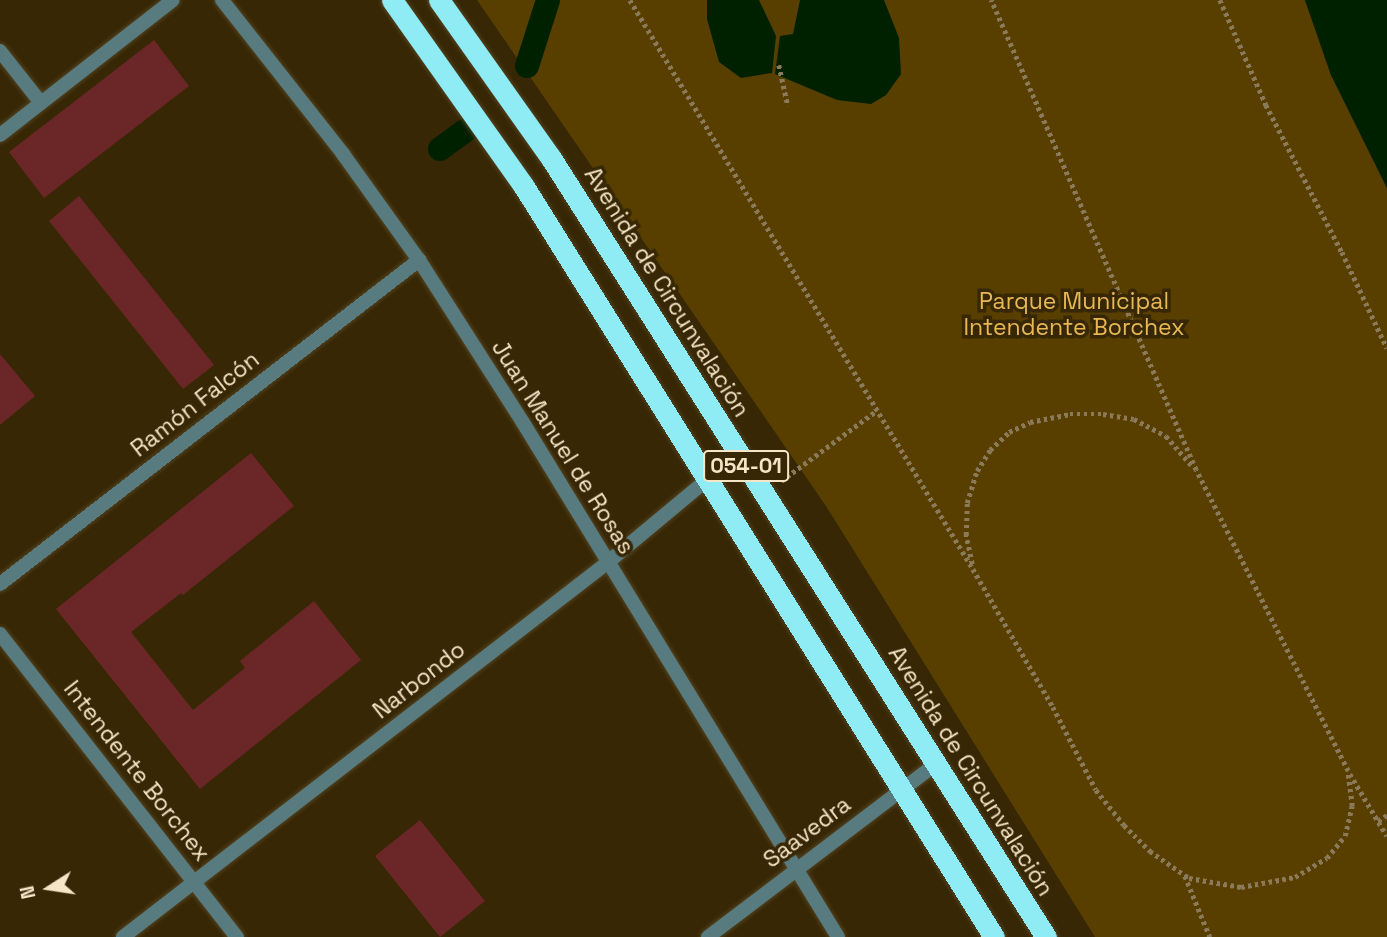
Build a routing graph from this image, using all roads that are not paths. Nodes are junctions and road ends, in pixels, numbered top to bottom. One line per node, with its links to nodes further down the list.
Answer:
1 (173, 0): 6 (street)
2 (222, 0): 8 (street, Juan Manuel de Rosas)
3 (392, 0): 10 (highway, 054-01)
4 (439, 0): 9 (highway, Avenida de Circunvalación / 054-01)
5 (0, 51): 6 (street)
6 (41, 103): 7 (street)
7 (0, 135)
8 (419, 260): 11 (street, Juan Manuel de Rosas); 12 (street, Ramón Falcón)
9 (743, 461): 10 (street, Narbondo); 14 (highway, Avenida de Circunvalación / 054-01)
10 (709, 478): 11 (street, Narbondo); 15 (highway, 054-01)
11 (607, 563): 16 (street, Juan Manuel de Rosas); 17 (street, Narbondo)
12 (0, 584)
13 (0, 634): 17 (street, Intendente Borchex)
14 (935, 765): 15 (street, Saavedra); 23 (highway, Avenida de Circunvalación / 054-01)
15 (901, 791): 16 (street, Saavedra); 22 (highway, 054-01)
16 (794, 870): 20 (street, Saavedra); 21 (street, Juan Manuel de Rosas)
17 (194, 882): 18 (street, Narbondo); 19 (street, Intendente Borchex)
18 (123, 937)
19 (237, 937)
20 (708, 937)
21 (838, 937)
22 (994, 937)
23 (1046, 937)

